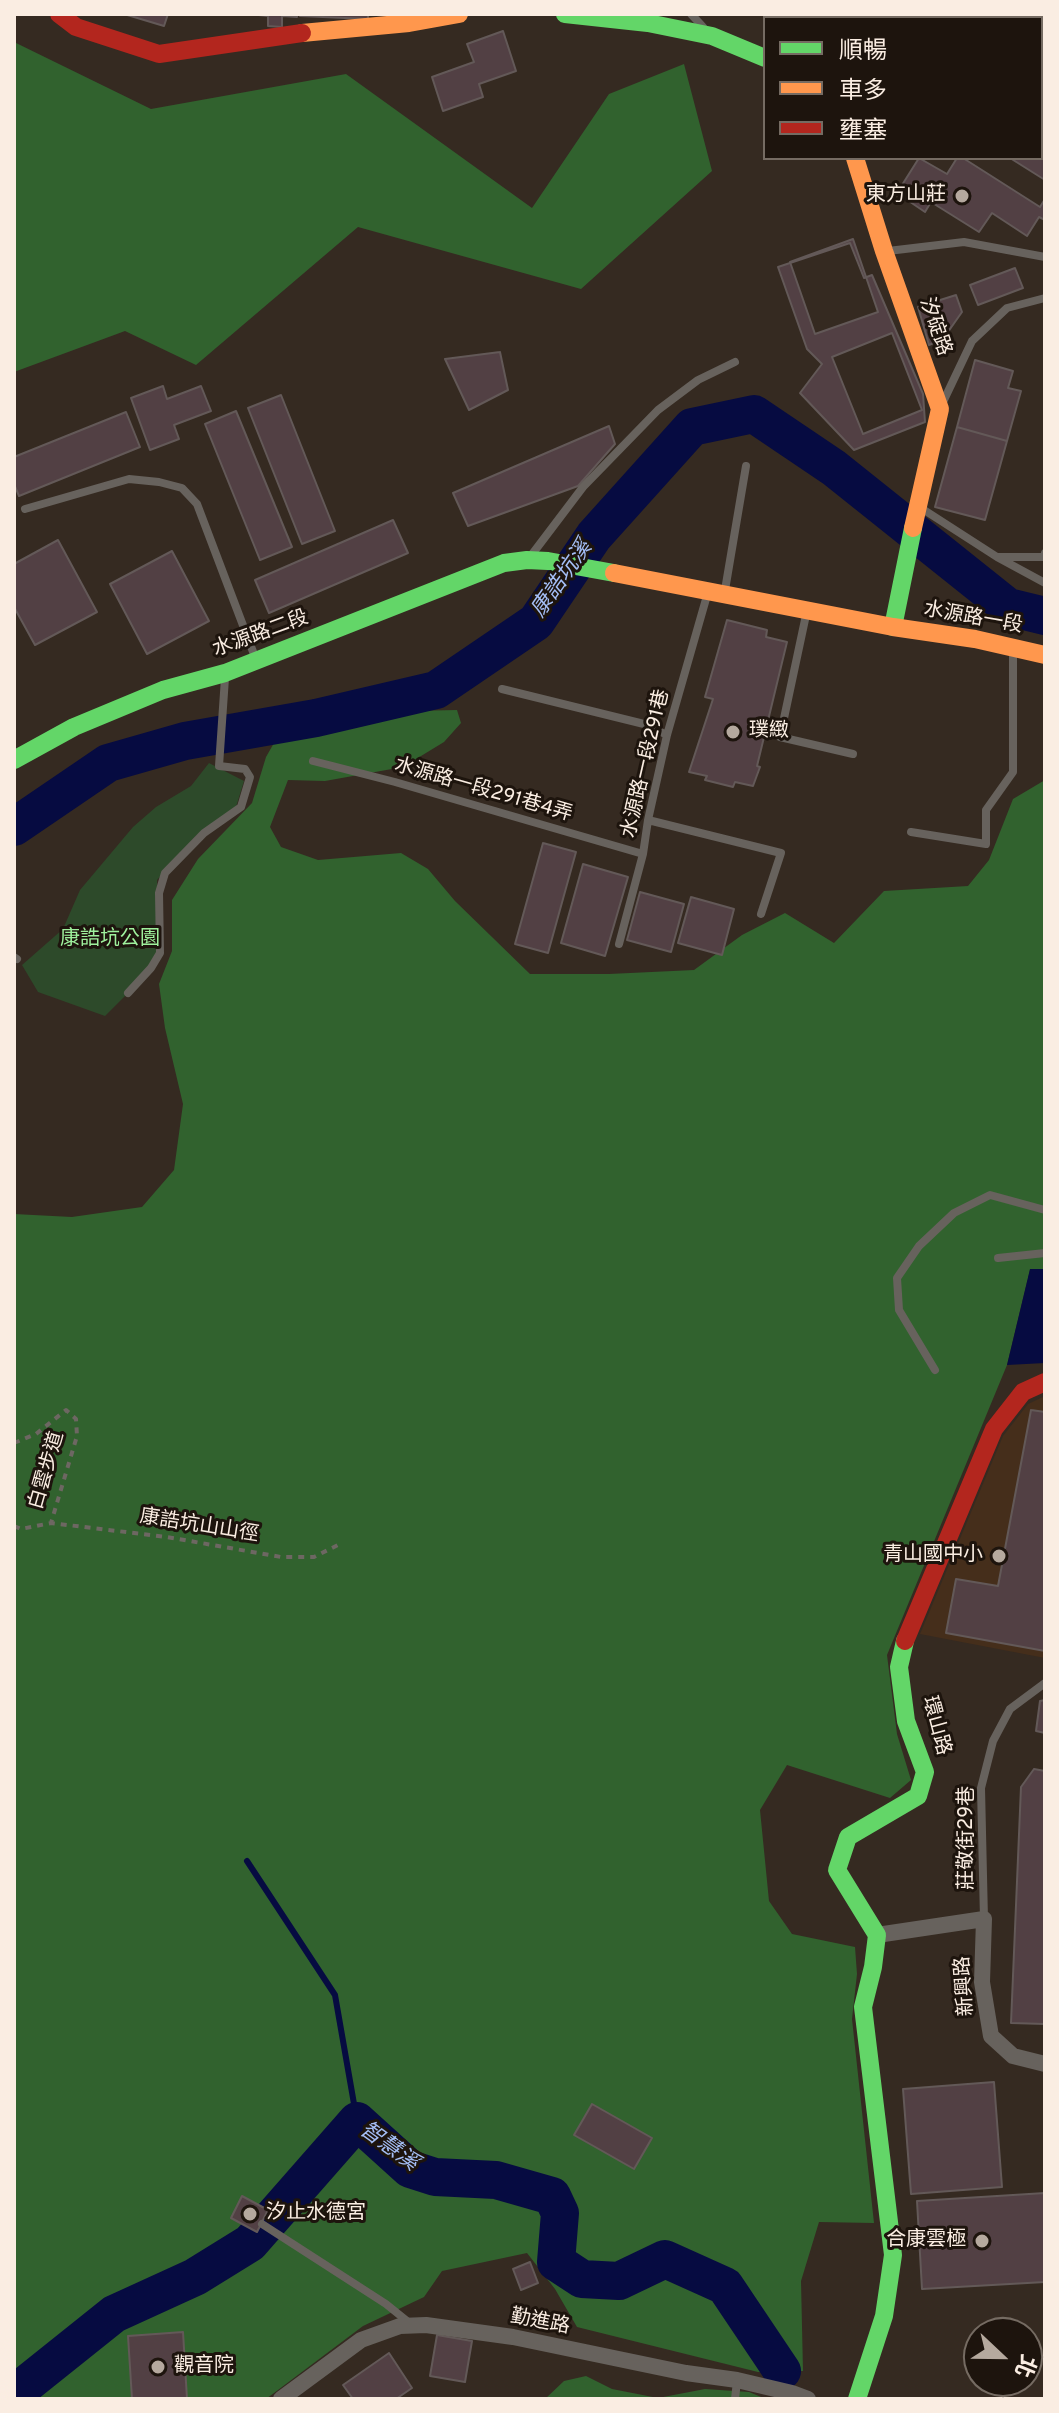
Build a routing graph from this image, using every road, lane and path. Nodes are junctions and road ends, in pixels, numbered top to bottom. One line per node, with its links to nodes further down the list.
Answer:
1 (59, 14): 2 (street)
2 (459, 14)
3 (565, 14): 5 (street)
4 (691, 14): 5 (lane)
5 (712, 36): 6 (street)
6 (763, 57)
7 (856, 160): 8 (street, 汐碇路)
8 (884, 251): 9 (lane); 12 (street, 汐碇路)
9 (1045, 257)
10 (1045, 298): 12 (lane)
11 (735, 362): 18 (lane)
12 (940, 409): 15 (street)
13 (746, 466): 20 (lane, 水源路一段291巷)
14 (25, 509): 25 (lane)
15 (917, 509): 17 (lane); 22 (street)
16 (1045, 553): 17 (lane)
17 (997, 557): 19 (lane)
18 (527, 560): 20 (street, 水源路二段); 25 (street, 水源路二段)
19 (1045, 583)
20 (716, 593): 21 (street); 28 (lane, 水源路一段291巷)
21 (807, 610): 22 (street); 29 (lane)
22 (893, 627): 23 (street, 水源路一段)
23 (1013, 647): 24 (street, 水源路一段); 33 (lane)
24 (1045, 655)
25 (257, 661): 26 (street, 水源路二段)
26 (225, 673): 30 (street, 水源路二段); 37 (lane)
27 (502, 689): 28 (lane)
28 (667, 735): 32 (lane, 水源路一段291巷)
29 (853, 754)
30 (14, 760)
31 (313, 761): 34 (lane, 水源路一段291巷4弄)
32 (648, 820): 34 (lane, 水源路一段291巷); 35 (lane)
33 (911, 832)
34 (643, 854): 36 (lane, 水源路一段291巷)
35 (761, 914)
36 (619, 944)
37 (128, 993)
38 (1045, 1210): 41 (lane)
39 (1045, 1253): 40 (lane)
40 (998, 1258)
41 (935, 1370)
42 (1045, 1382): 49 (street, 環山路)
43 (14, 1443): 44 (path, 白雲步道)
44 (51, 1523): 45 (path, 白雲步道); 46 (path, 康誥坑山山徑)
45 (14, 1526)
46 (338, 1545)
47 (1045, 1683): 48 (lane, 莊敬街29巷)
48 (984, 1919): 49 (street); 50 (street, 新興路)
49 (877, 1935): 57 (street)
50 (1045, 2064)
51 (262, 2224): 52 (lane)
52 (412, 2325): 53 (street, 勤進路); 54 (street, 勤進路)
53 (737, 2380): 55 (lane); 56 (street, 勤進路)
54 (281, 2399)
55 (735, 2399)
56 (808, 2399)
57 (857, 2399)

